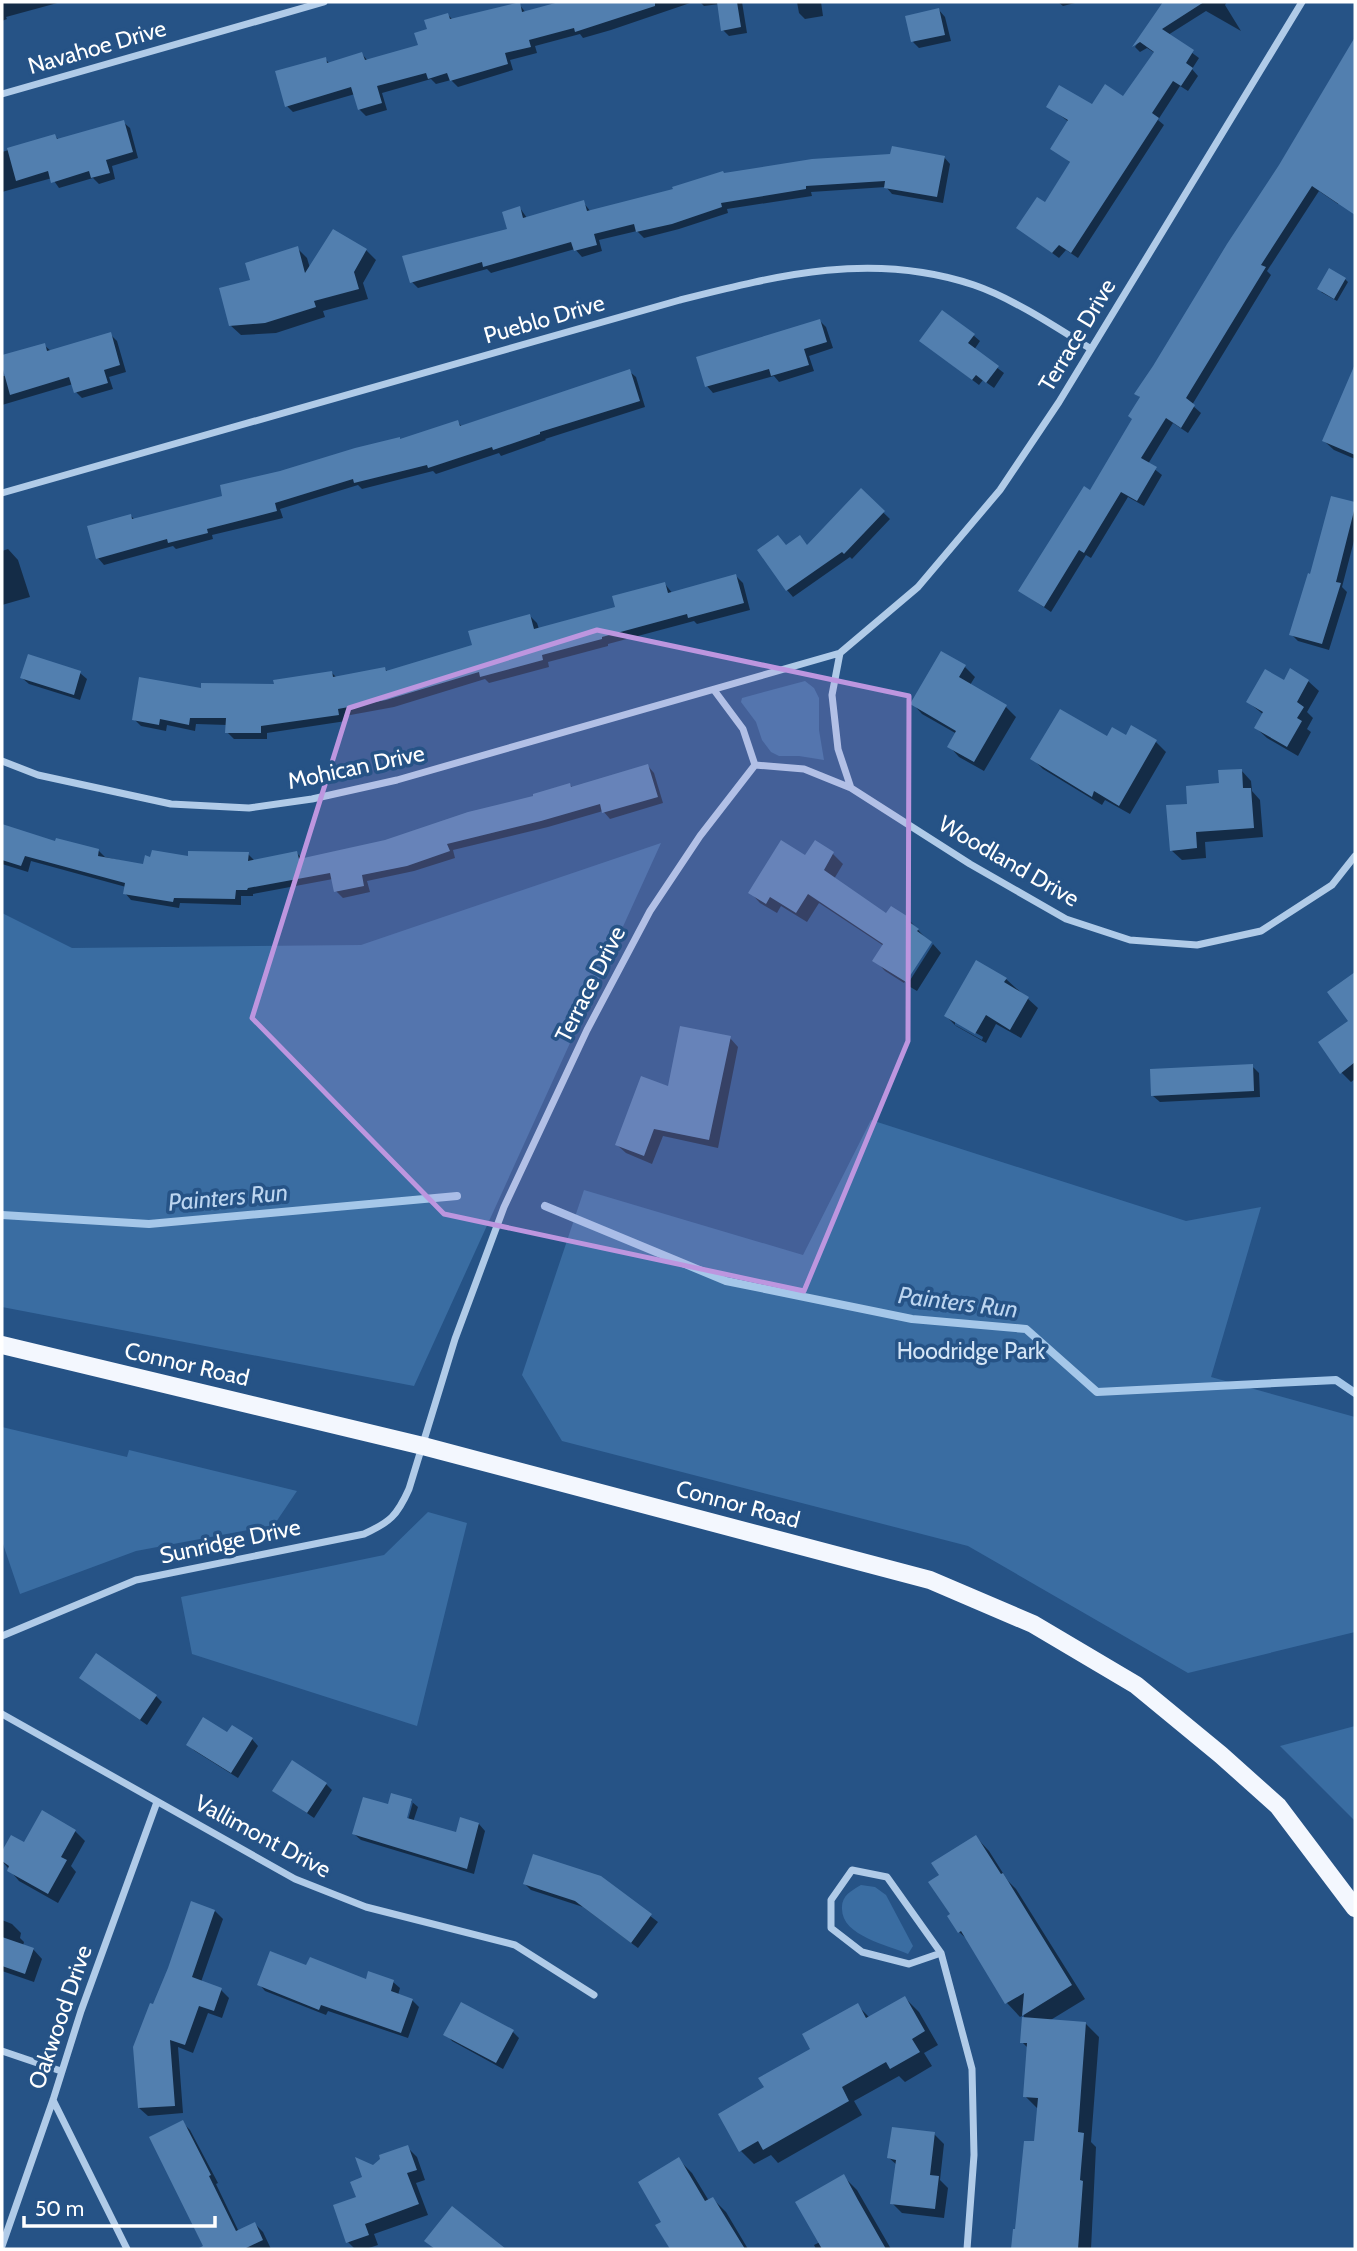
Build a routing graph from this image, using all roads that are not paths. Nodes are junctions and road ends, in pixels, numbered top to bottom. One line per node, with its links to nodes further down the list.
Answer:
1 (324, 2): 3 (street, Navahoe Drive)
2 (1301, 2): 4 (street, Terrace Drive)
3 (2, 94)
4 (1091, 349): 5 (street, Pueblo Drive); 6 (street, Terrace Drive)
5 (2, 493)
6 (840, 653): 7 (street, Terrace Drive); 10 (street)
7 (714, 690): 8 (street, Mohican Drive); 9 (street)
8 (2, 761)
9 (755, 765): 10 (street, Woodland Drive); 13 (street, Terrace Drive)
10 (851, 788): 11 (street, Woodland Drive)
11 (1355, 856)
12 (2, 1346): 13 (main road, Connor Road)
13 (423, 1446): 14 (street, Sunridge Drive); 17 (main road, Connor Road)
14 (2, 1636)
15 (2, 1714): 16 (street, Vallimont Drive)
16 (157, 1802): 19 (street, Vallimont Drive); 21 (street, Oakwood Drive)
17 (1355, 1908)
18 (941, 1952): 18 (street); 25 (street)
19 (594, 1995)
20 (2, 2051): 21 (street)
21 (61, 2071): 22 (street, Oakwood Drive)
22 (53, 2099): 23 (street, Oakwood Drive); 24 (street)
23 (2, 2246)
24 (127, 2249)
25 (967, 2249)

